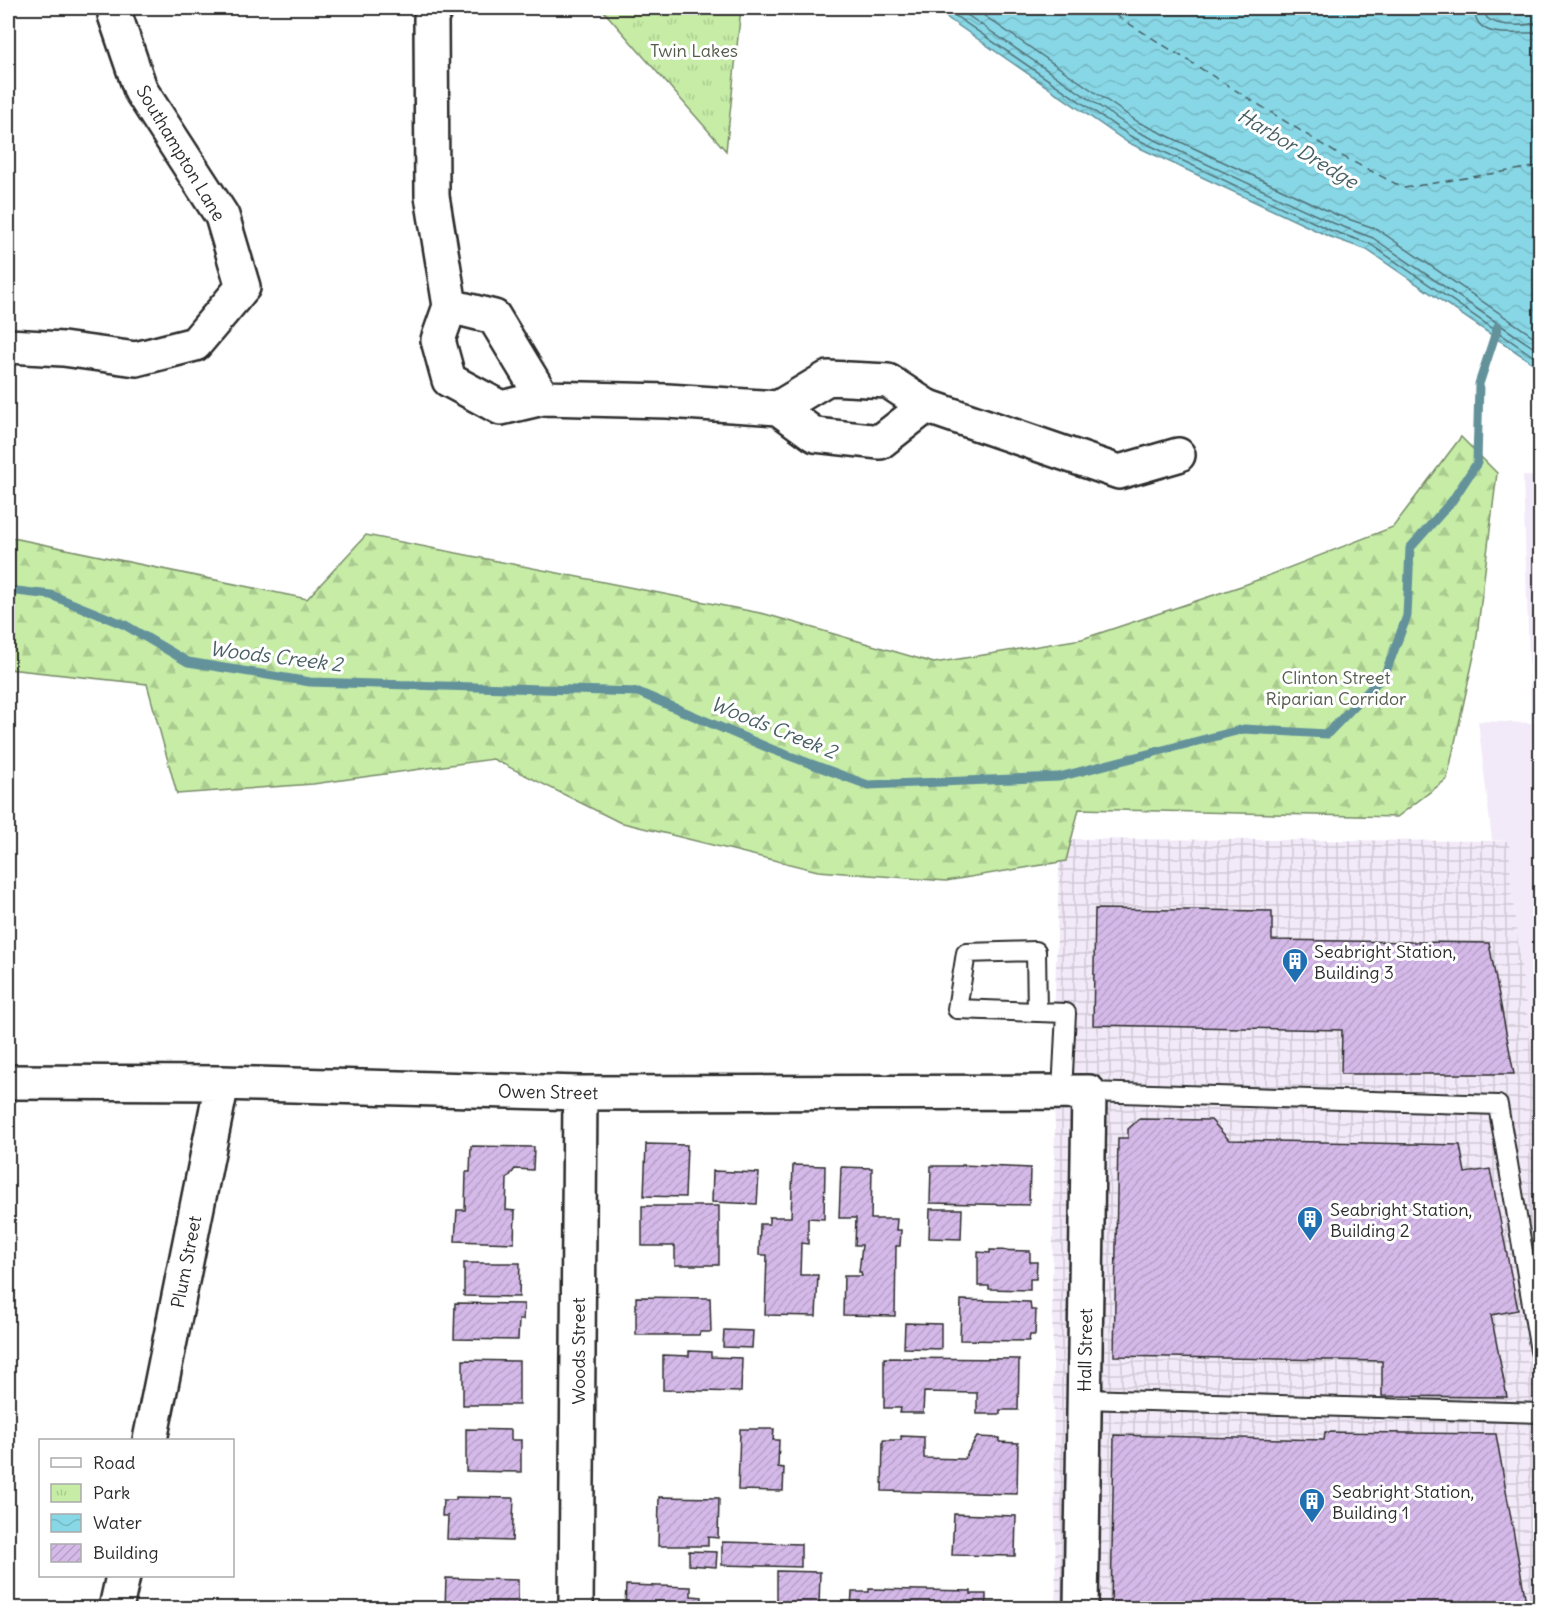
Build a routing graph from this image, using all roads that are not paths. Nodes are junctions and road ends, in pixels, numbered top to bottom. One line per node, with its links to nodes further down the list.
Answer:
1 (115, 8): 4 (street, Southampton Lane)
2 (436, 8): 3 (street)
3 (450, 306): 5 (street); 5 (street)
4 (8, 346)
5 (543, 398): 7 (street)
6 (926, 406): 7 (street); 7 (street); 8 (street)
7 (778, 408)
8 (1178, 455)
9 (1037, 1012): 9 (lane); 12 (lane)
10 (8, 1082): 11 (street, Owen Street)
11 (222, 1083): 13 (street, Owen Street); 17 (street, Plum Street)
12 (1076, 1092): 13 (street, Owen Street); 14 (lane); 15 (street, Hall Street)
13 (580, 1094): 20 (street, Woods Street)
14 (1540, 1351)
15 (1084, 1399): 16 (lane); 21 (street, Hall Street)
16 (1540, 1413)
17 (150, 1439)
18 (123, 1577): 19 (street)
19 (116, 1608)
20 (576, 1608)
21 (1081, 1608)

